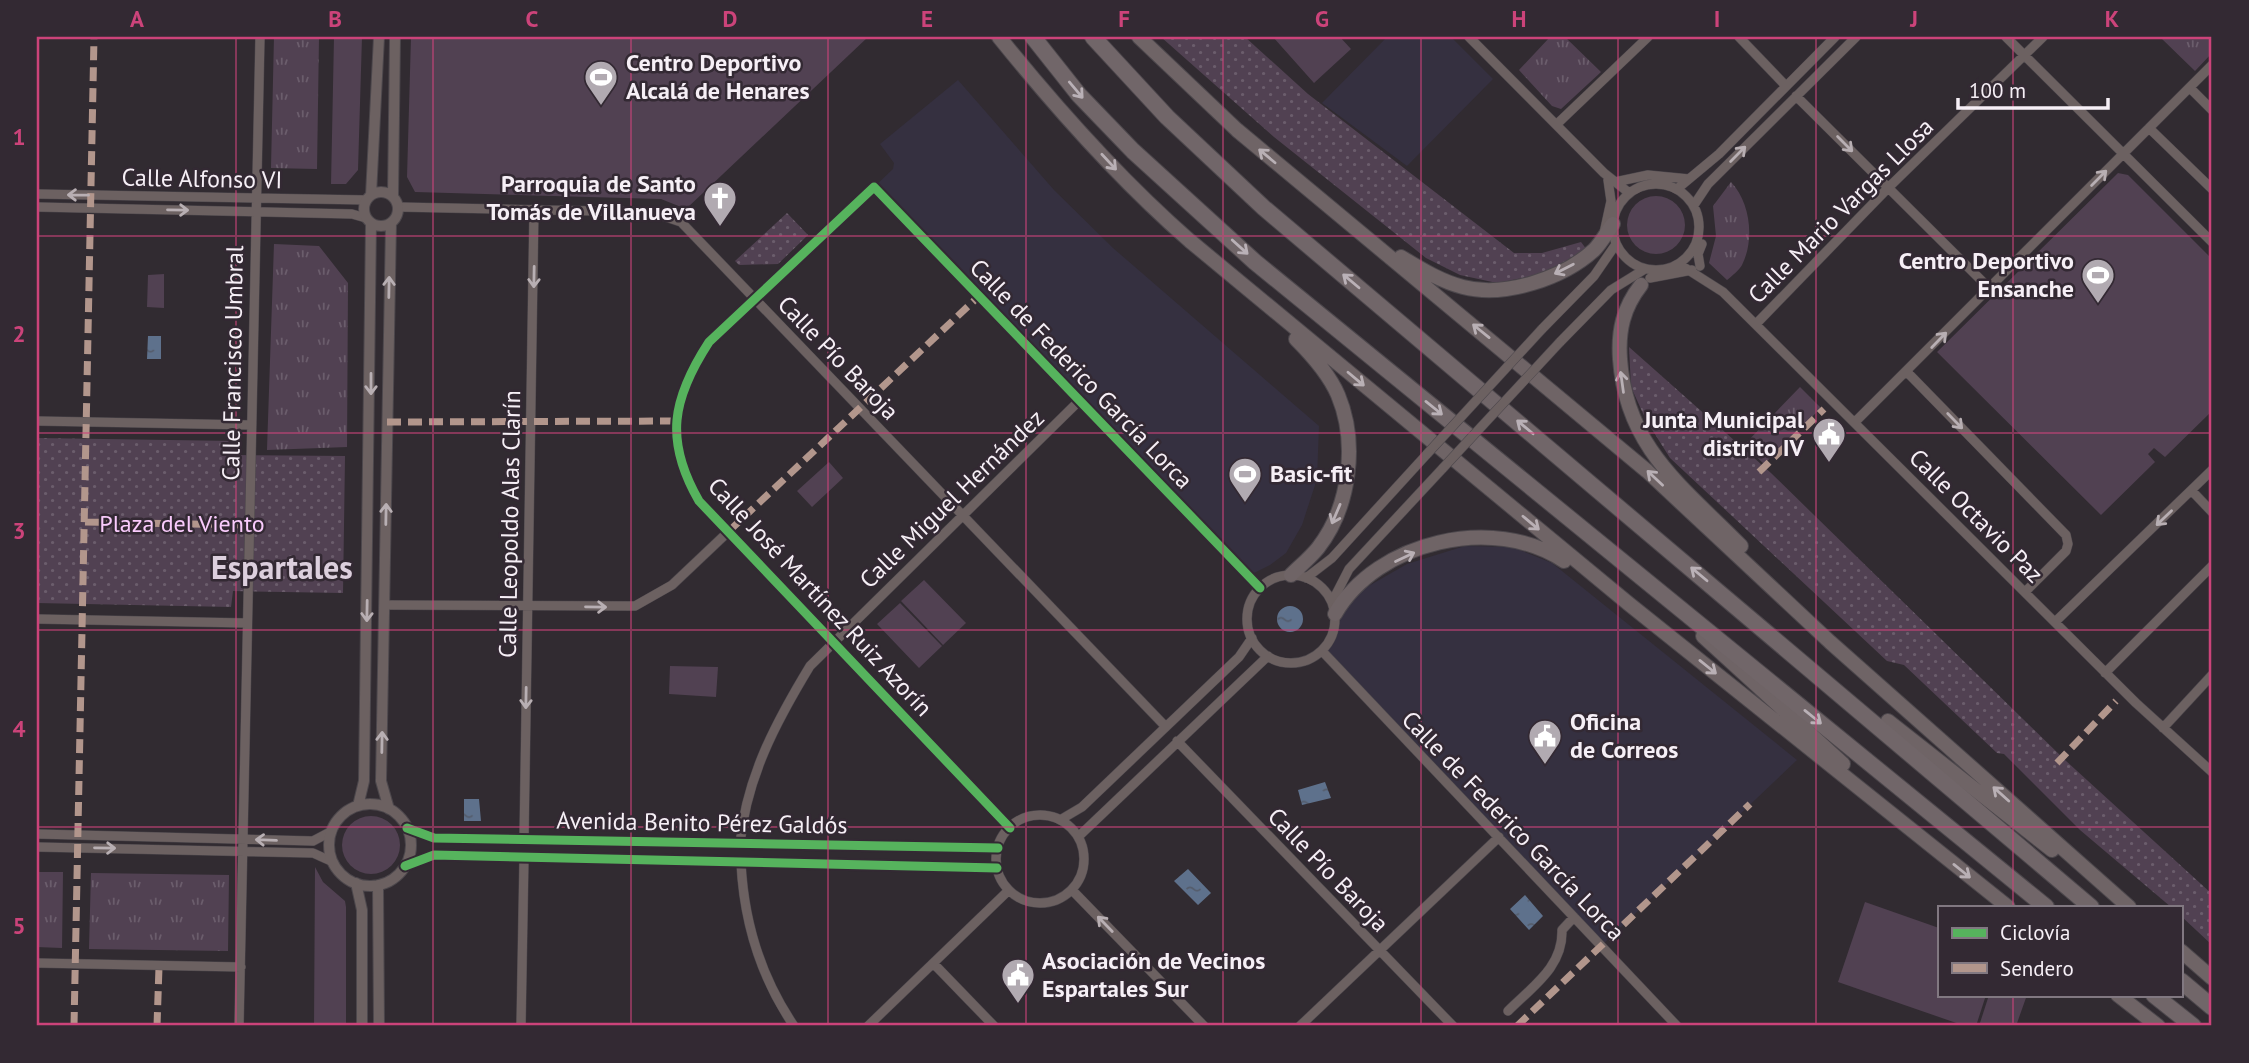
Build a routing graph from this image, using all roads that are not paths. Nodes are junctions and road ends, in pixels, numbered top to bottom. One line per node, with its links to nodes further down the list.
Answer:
1 (260, 37): 34 (street, Calle Francisco Umbral)
2 (379, 37): 33 (street)
3 (395, 37): 36 (street)
4 (999, 37): 46 (highway, one-way to 46)
5 (1033, 37): 65 (highway, one-way to 65)
6 (1093, 37): 74 (highway, one-way to 6)
7 (1139, 37): 35 (highway, one-way to 7)
8 (1469, 37): 21 (street)
9 (1647, 37): 21 (street)
10 (1739, 37): 17 (street)
11 (1835, 37): 17 (street)
12 (1856, 37): 19 (street)
13 (2006, 37): 15 (street)
14 (2043, 37): 15 (street, Calle Mario Vargas Llosa)
15 (2024, 55): 23 (street); 28 (street, Calle Mario Vargas Llosa)
16 (2212, 65): 18 (street)
17 (1785, 85): 26 (street)
18 (2190, 88): 20 (street); 22 (street)
19 (1796, 96): 24 (street, one-way to 19); 28 (street, one-way to 28)
20 (2212, 110)
21 (1557, 124): 25 (street)
22 (2149, 128): 23 (street); 30 (street)
23 (2123, 154): 47 (street); 52 (street, one-way to 23)
24 (1719, 173): 38 (street); 50 (street)
25 (1609, 178): 26 (street); 31 (street); 37 (street); 45 (street)
26 (1691, 179): 29 (street)
27 (874, 187): 53 (street, Calle José Martínez Ruiz Azorín); 56 (street, Calle de Federico García Lorca)
28 (1889, 187): 52 (street); 54 (street, Calle Mario Vargas Llosa)
29 (1677, 189): 31 (street); 38 (street)
30 (2212, 189)
31 (1628, 192): 37 (street)
32 (37, 194): 34 (street, Calle Alfonso VI, one-way to 32)
33 (369, 197): 34 (street, Calle Alfonso VI); 36 (street); 42 (street)
34 (256, 199): 41 (street, Calle Francisco Umbral)
35 (1319, 200): 45 (highway, one-way to 35); 80 (highway, one-way to 35)
36 (396, 201): 40 (street, Calle Pío Baroja); 43 (street)
37 (1620, 202): 44 (street)
38 (1694, 205): 48 (street)
39 (37, 207): 41 (street, Calle Alfonso VI, one-way to 41)
40 (534, 209): 53 (street, Calle Pío Baroja); 72 (street, Calle Leopoldo Alas Clarín, one-way to 72)
41 (256, 212): 42 (street, Calle Alfonso VI); 59 (street, Calle Francisco Umbral)
42 (368, 221): 43 (street); 90 (street, one-way to 90)
43 (391, 223): 71 (street, one-way to 43)
44 (1613, 224): 45 (highway)
45 (1609, 241): 51 (street); 67 (street, bridge)
46 (1190, 242): 67 (highway, one-way to 67); 70 (highway, one-way to 70)
47 (2212, 242)
48 (1690, 255): 49 (street); 50 (street, Calle Octavio Paz)
49 (1679, 264): 50 (street, Calle Octavio Paz); 51 (street)
50 (1696, 268): 51 (street); 54 (street, Calle Octavio Paz)
51 (1645, 277): 73 (street, bridge); 80 (highway, one-way to 51)
52 (1989, 288): 55 (street, one-way to 52)
53 (754, 299): 63 (street, Calle Pío Baroja); 64 (street, Calle José Martínez Ruiz Azorín)
54 (1756, 324): 58 (street, Calle Octavio Paz)
55 (1908, 372): 58 (street); 69 (street, one-way to 69)
56 (1080, 400): 63 (street, Calle Miguel Hernández); 68 (street, Calle de Federico García Lorca)
57 (37, 421): 59 (street)
58 (1855, 422): 69 (street, Calle Octavio Paz)
59 (251, 425): 77 (street, Calle Francisco Umbral)
60 (2212, 470): 61 (street)
61 (2192, 491): 62 (street); 76 (street, one-way to 76)
62 (2212, 512)
63 (964, 517): 79 (street, Calle Miguel Hernández); 86 (street, Calle Pío Baroja)
64 (728, 532): 72 (street, one-way to 64); 79 (street, Calle José Martínez Ruiz Azorín)
65 (1627, 566): 105 (highway); 117 (highway, one-way to 117)
66 (2212, 566): 83 (street)
67 (1299, 576): 68 (street); 73 (street)
68 (1260, 588): 78 (street)
69 (2025, 592): 76 (street, Calle Octavio Paz)
70 (1629, 604): 73 (highway, one-way to 70); 105 (highway, one-way to 105)
71 (384, 605): 72 (street); 91 (street, one-way to 71)
72 (527, 605): 100 (street, Calle Leopoldo Alas Clarín, one-way to 100)
73 (1333, 608): 81 (street)
74 (1751, 618): 85 (highway); 118 (highway)
75 (37, 620): 77 (street)
76 (2055, 622): 83 (street, Calle Octavio Paz)
77 (247, 623): 99 (street, Calle Francisco Umbral)
78 (1252, 638): 82 (street); 86 (street)
79 (832, 641): 94 (street, Calle José Martínez Ruiz Azorín); 101 (street, Calle Miguel Hernández)
80 (1830, 642): 113 (highway, one-way to 80)
81 (1322, 651): 82 (street); 98 (street, Calle de Federico García Lorca)
82 (1268, 656): 88 (street)
83 (2105, 673): 87 (street, Calle Octavio Paz)
84 (2212, 675): 87 (street)
85 (1888, 721): 113 (highway)
86 (1165, 726): 92 (street)
87 (2163, 728): 89 (street, Calle Octavio Paz)
88 (1177, 741): 97 (street); 121 (street, Calle Pío Baroja)
89 (2212, 772)
90 (358, 806): 91 (street); 95 (street)
91 (389, 809): 93 (street)
92 (1060, 820): 94 (street); 97 (street)
93 (407, 828): 100 (street, Avenida Benito Pérez Galdós); 109 (street)
94 (1010, 828): 103 (street)
95 (332, 831): 99 (street, one-way to 99); 107 (street)
96 (37, 834): 99 (street)
97 (1078, 837): 115 (street)
98 (1499, 837): 120 (street, Calle de Federico García Lorca); 121 (street)
99 (242, 839): 104 (street, Calle Francisco Umbral)
100 (524, 839): 101 (street, Avenida Benito Pérez Galdós)
101 (740, 844): 103 (street, Avenida Benito Pérez Galdós)
102 (37, 847): 104 (street, one-way to 104)
103 (998, 848): 110 (street)
104 (242, 852): 107 (street); 125 (street, Calle Francisco Umbral)
105 (1940, 853): 116 (highway, one-way to 116)
106 (524, 858): 108 (street, Avenida Benito Pérez Galdós); 109 (street, Avenida Benito Pérez Galdós); 135 (street)
107 (333, 862): 111 (street)
108 (741, 863): 110 (street, Avenida Benito Pérez Galdós); 136 (street)
109 (405, 866): 112 (street)
110 (997, 867): 114 (street)
111 (356, 883): 112 (street); 133 (street)
112 (379, 885): 134 (street)
113 (2107, 889): 119 (highway)
114 (1009, 890): 115 (street); 124 (street)
115 (1072, 890): 139 (street, one-way to 115)
116 (2007, 906)
117 (2045, 906)
118 (2090, 906)
119 (2128, 906)
120 (1574, 917): 131 (street); 142 (street, Calle de Federico García Lorca)
121 (1379, 951): 140 (street); 141 (street, Calle Pío Baroja)
122 (2182, 952): 126 (highway)
123 (37, 963): 125 (street)
124 (934, 964): 137 (street); 138 (street)
125 (241, 967): 132 (street, Calle Francisco Umbral)
126 (2212, 978)
127 (2182, 982): 130 (highway)
128 (2119, 996): 143 (highway)
129 (2155, 996): 144 (highway)
130 (2212, 1007)
131 (1508, 1011)
132 (239, 1026)
133 (362, 1026)
134 (379, 1026)
135 (521, 1026)
136 (794, 1026)
137 (868, 1026)
138 (994, 1026)
139 (1204, 1026)
140 (1300, 1026)
141 (1453, 1026)
142 (1677, 1026)
143 (2158, 1026)
144 (2193, 1026)

